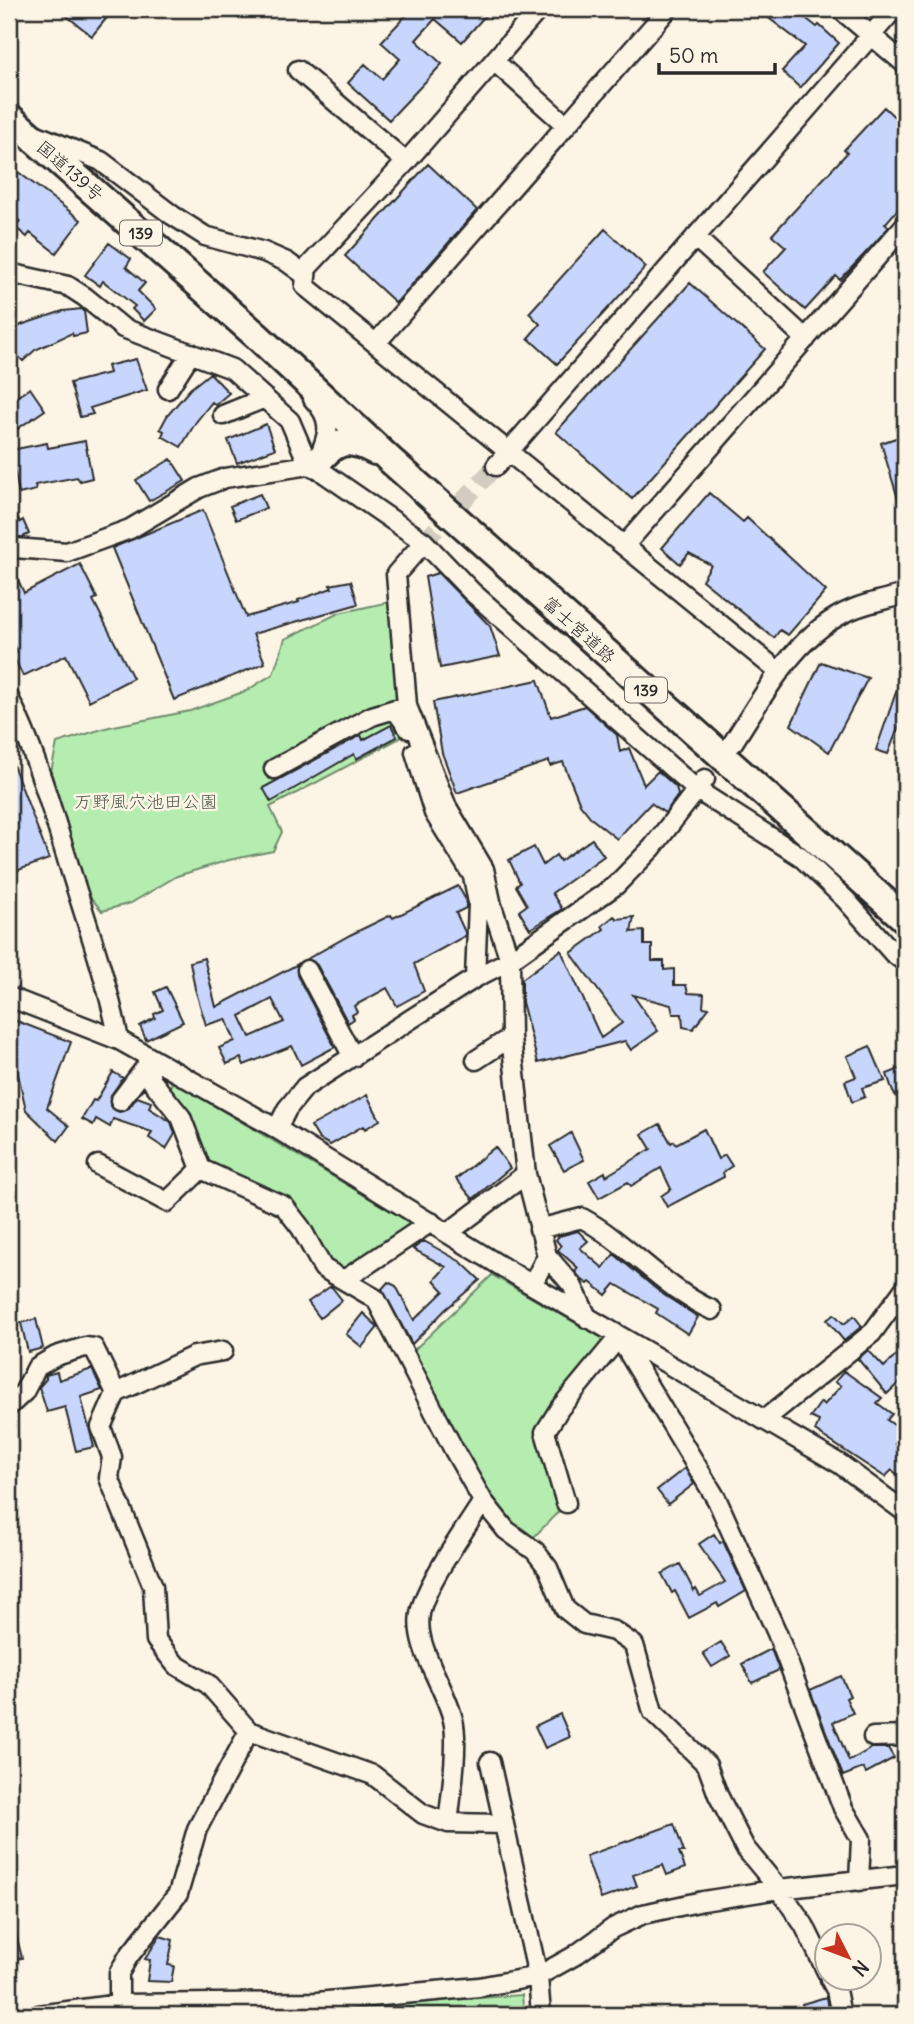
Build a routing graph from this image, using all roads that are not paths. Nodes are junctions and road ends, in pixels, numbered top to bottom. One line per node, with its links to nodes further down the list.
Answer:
1 (539, 9): 6 (street)
2 (668, 9): 10 (street)
3 (840, 9): 5 (street)
4 (894, 9): 5 (street)
5 (871, 35): 7 (street); 13 (street)
6 (494, 61): 10 (street); 11 (street)
7 (905, 64)
8 (298, 70): 11 (street)
9 (16, 123): 15 (street); 16 (highway, 国道139号 / 139)
10 (566, 125): 18 (street)
11 (405, 162): 15 (street)
12 (905, 225): 17 (street)
13 (695, 237): 17 (street); 23 (street)
14 (9, 273): 19 (street)
15 (306, 275): 18 (street)
16 (257, 336): 24 (highway, 富士宮道路 / 139); 25 (street)
17 (806, 339): 28 (street)
18 (376, 343): 23 (street)
19 (191, 353): 20 (street); 21 (street)
20 (168, 389)
21 (265, 398): 22 (street); 25 (street)
22 (223, 415)
23 (509, 451): 26 (street); 28 (street)
24 (388, 459): 25 (highway); 38 (highway, 富士宮道路 / 139)
25 (316, 464): 27 (street); 29 (street)
26 (496, 466)
27 (424, 542): 33 (street); 37 (street)
28 (624, 546): 31 (street)
29 (9, 550)
30 (905, 594): 31 (street)
31 (779, 672): 35 (street)
32 (9, 698): 45 (street)
33 (407, 706): 34 (street); 39 (street)
34 (409, 729): 36 (street); 42 (street)
35 (733, 744)
36 (274, 769)
37 (701, 784): 39 (street); 40 (street)
38 (905, 919)
39 (510, 960): 42 (street); 44 (street)
40 (905, 962)
41 (307, 970): 46 (street)
42 (475, 978): 46 (street)
43 (9, 997): 45 (street)
44 (511, 1037): 48 (street); 53 (street)
45 (119, 1040): 47 (street)
46 (353, 1057): 50 (street)
47 (146, 1060): 49 (street); 50 (street); 52 (street)
48 (476, 1060)
49 (120, 1101)
50 (277, 1129): 54 (street)
51 (98, 1165): 52 (street)
52 (201, 1169): 58 (street)
53 (526, 1174): 55 (street); 56 (street)
54 (431, 1222): 56 (street); 58 (street)
55 (539, 1228): 57 (street); 61 (street)
56 (448, 1233): 59 (street)
57 (547, 1256): 59 (street); 62 (street)
58 (344, 1280): 68 (street)
59 (531, 1285): 62 (street)
60 (905, 1288): 67 (street)
61 (712, 1310)
62 (588, 1319): 63 (street)
63 (619, 1337): 67 (street); 69 (street); 78 (street)
64 (223, 1351): 65 (street)
65 (116, 1393): 66 (street); 71 (street)
66 (9, 1406)
67 (764, 1420): 70 (street)
68 (483, 1501): 75 (street); 79 (street)
69 (566, 1503)
70 (905, 1513)
71 (249, 1731): 75 (street); 83 (street)
72 (905, 1735): 73 (street)
73 (873, 1737)
74 (490, 1762): 76 (street)
75 (447, 1823): 76 (street)
76 (504, 1824): 81 (street)
77 (905, 1875): 78 (street)
78 (859, 1881): 79 (street)
79 (779, 1889): 80 (street); 81 (street)
80 (813, 1943)
81 (538, 1976): 83 (street); 85 (street)
82 (837, 1993): 86 (street)
83 (119, 2010): 84 (street)
84 (39, 2015)
85 (541, 2015)
86 (841, 2015)

